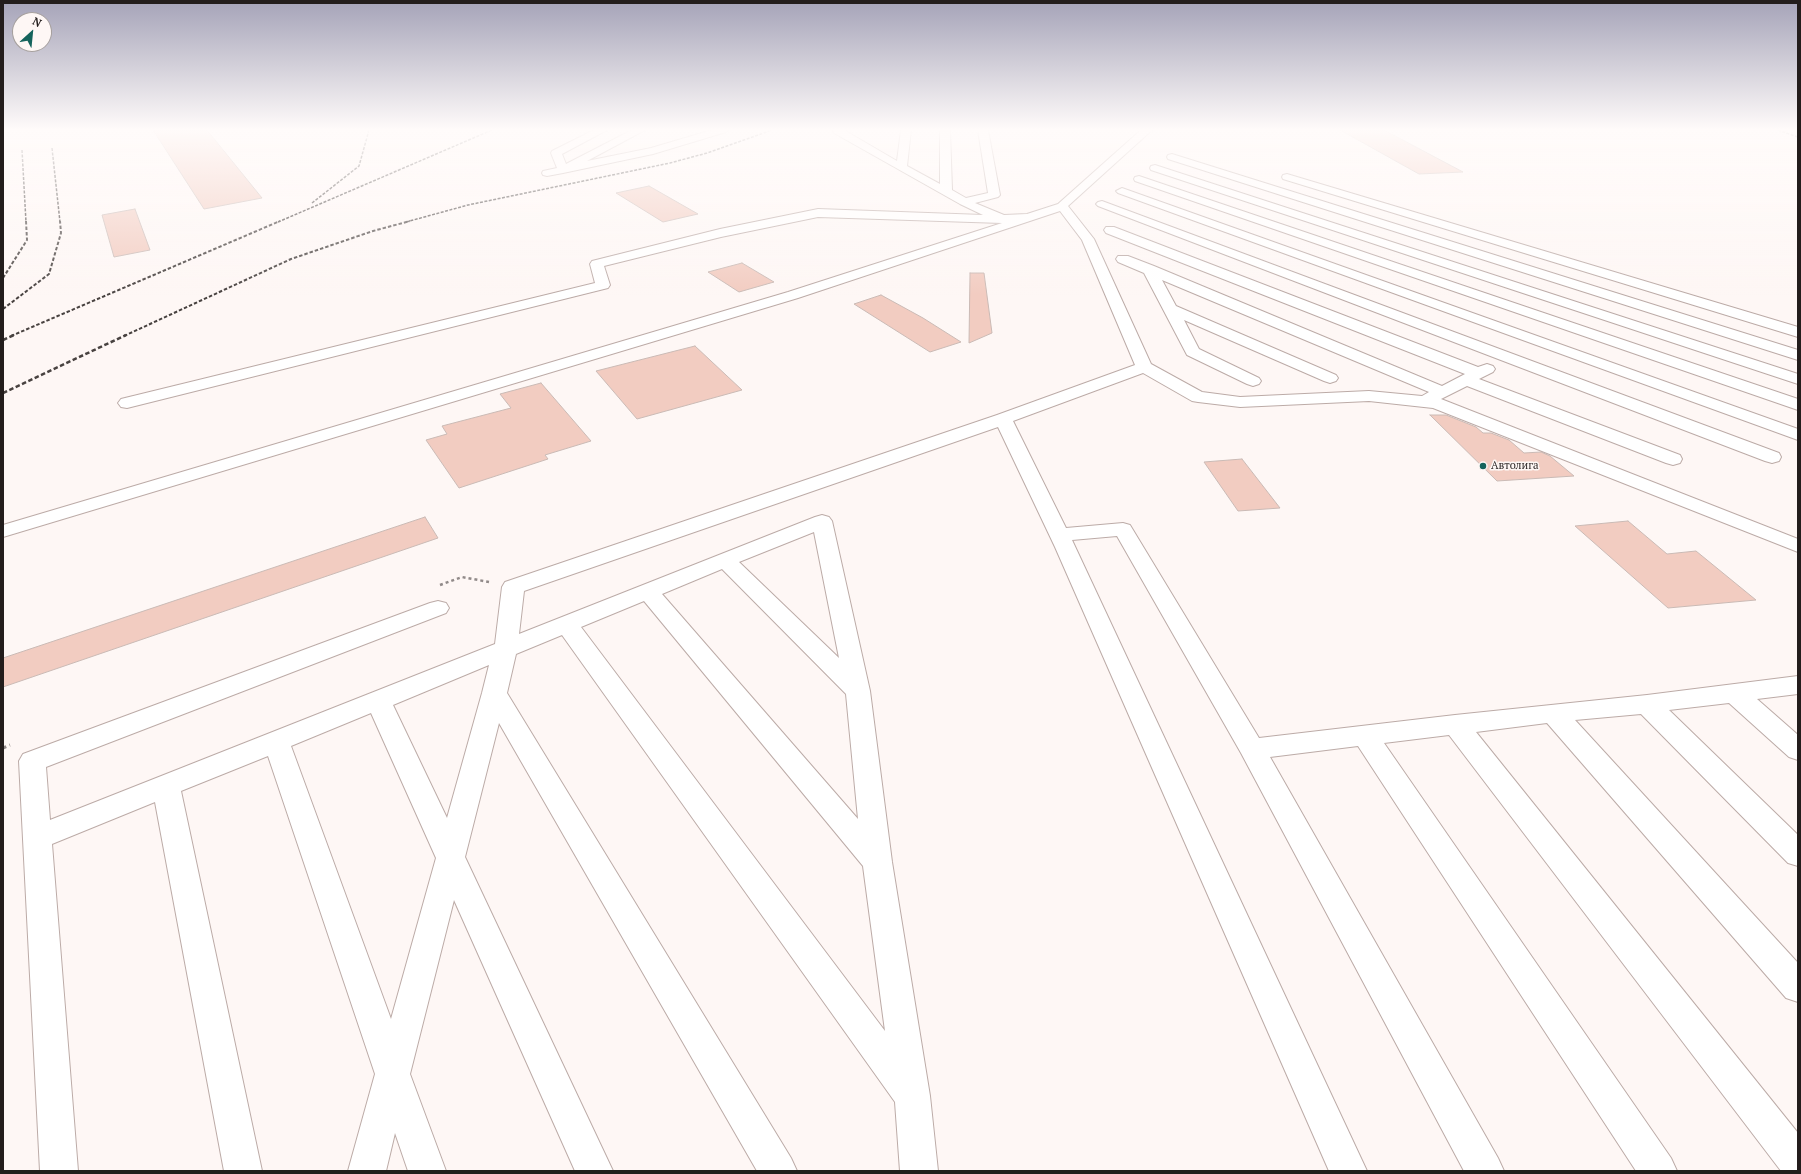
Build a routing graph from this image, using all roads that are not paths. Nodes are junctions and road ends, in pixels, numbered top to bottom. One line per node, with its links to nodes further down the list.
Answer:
1 (935, 185): 9 (street)
2 (946, 185): 9 (street)
3 (992, 185): 11 (street)
4 (1085, 185): 13 (street)
5 (1156, 185): 23 (street)
6 (1206, 185): 22 (street)
7 (1260, 185): 20 (street)
8 (1313, 185): 19 (street)
9 (946, 191): 11 (street)
10 (1122, 191): 25 (street)
11 (964, 202): 15 (street)
12 (1102, 204): 27 (street)
13 (1062, 206): 14 (street); 28 (street)
14 (1028, 218): 15 (street); 41 (street)
15 (1002, 220): 35 (street)
16 (1110, 230): 29 (street)
17 (1123, 259): 18 (street)
18 (1149, 269): 21 (street); 33 (street)
19 (1646, 286): 20 (street); 24 (street)
20 (1622, 299): 22 (street); 26 (street)
21 (1170, 309): 30 (street); 32 (street)
22 (1596, 313): 23 (street); 31 (street)
23 (1568, 327): 25 (street); 36 (street)
24 (1798, 332)
25 (1539, 342): 27 (street); 38 (street)
26 (1798, 355)
27 (1509, 358): 29 (street); 39 (street)
28 (1144, 367): 34 (street); 37 (street)
29 (1472, 377): 33 (street); 40 (street)
30 (1330, 378)
31 (1798, 379)
32 (1253, 381)
33 (1442, 392): 34 (street)
34 (1423, 402): 43 (street)
35 (127, 403)
36 (1798, 406)
37 (1003, 419): 42 (street); 48 (street)
38 (1798, 435)
39 (1772, 457)
40 (1673, 459)
41 (3, 531)
42 (1059, 535): 59 (street); 77 (street)
43 (1798, 546)
44 (725, 560): 45 (street); 50 (street); 50 (street)
45 (648, 591): 47 (street); 65 (street)
46 (438, 608): 62 (street)
47 (566, 624): 48 (street); 68 (street)
48 (506, 648): 52 (street); 53 (street)
49 (1798, 685): 51 (street)
50 (858, 691): 65 (street)
51 (1734, 693): 54 (street); 60 (street)
52 (494, 694): 64 (street); 75 (street)
53 (378, 700): 58 (street); 64 (street)
54 (1646, 704): 55 (street); 63 (street)
55 (1553, 713): 56 (street); 66 (street)
56 (1455, 724): 57 (street); 69 (street)
57 (1365, 735): 59 (street); 79 (street)
58 (276, 741): 61 (street); 67 (street)
59 (1252, 749): 78 (street)
60 (1798, 750)
61 (166, 786): 62 (street); 71 (street)
62 (37, 838): 70 (street)
63 (1798, 854)
64 (450, 858): 67 (street); 74 (street)
65 (877, 862): 68 (street)
66 (1798, 987)
67 (393, 1074): 72 (street); 73 (street)
68 (912, 1096): 76 (street)
69 (1798, 1163)
70 (59, 1171)
71 (243, 1171)
72 (367, 1171)
73 (427, 1171)
74 (594, 1171)
75 (778, 1171)
76 (920, 1171)
77 (1348, 1171)
78 (1485, 1171)
79 (1658, 1171)

